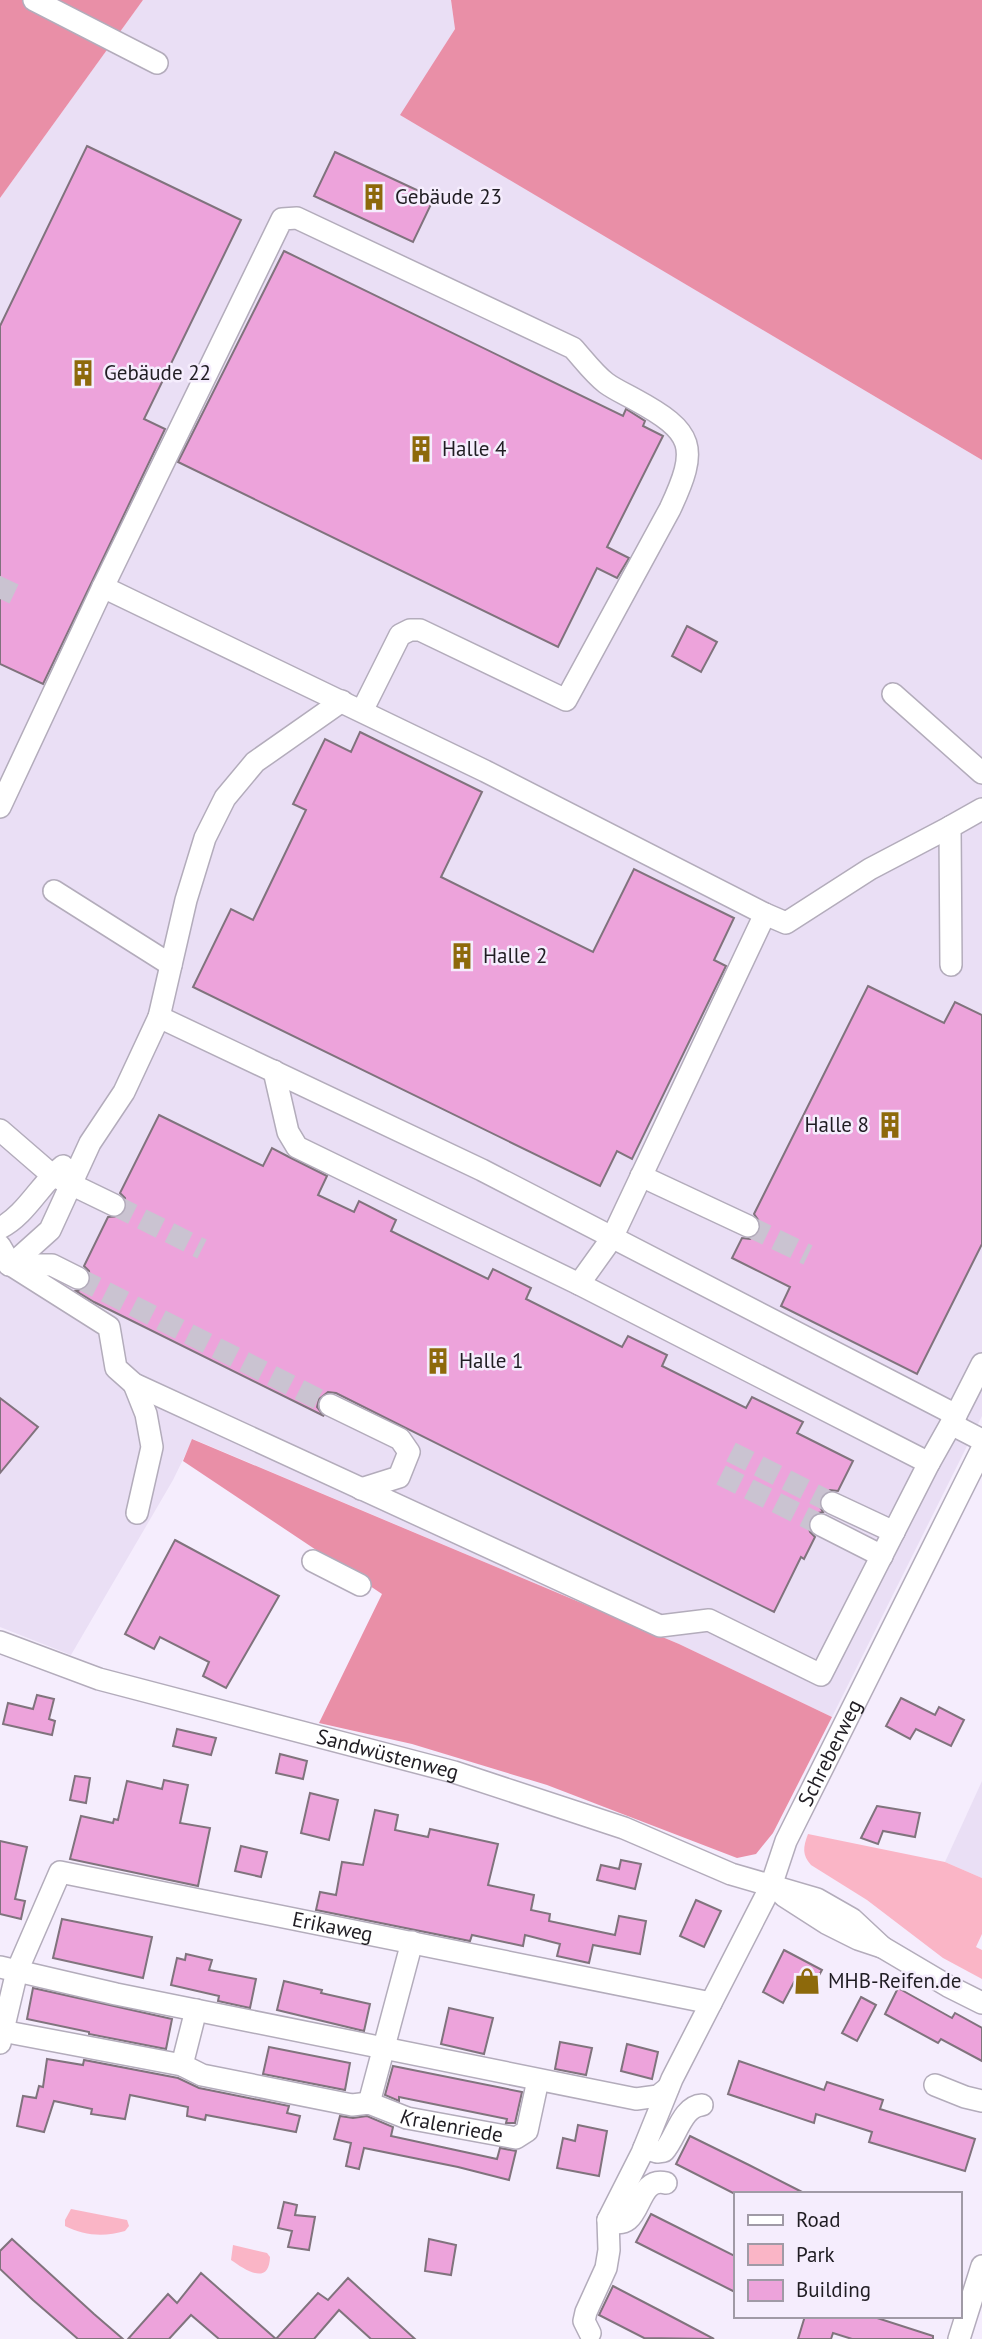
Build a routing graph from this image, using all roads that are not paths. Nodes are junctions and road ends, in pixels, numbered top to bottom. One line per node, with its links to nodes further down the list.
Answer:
1 (34, 0): 2 (street)
2 (157, 63)
3 (103, 587): 5 (street); 6 (street); 8 (street)
4 (892, 694): 7 (street)
5 (342, 701): 6 (street); 13 (street)
6 (362, 711): 12 (street)
7 (982, 773)
8 (0, 807)
9 (982, 809): 10 (street)
10 (950, 827): 12 (street); 14 (street)
11 (54, 891): 13 (street)
12 (765, 914): 18 (street)
13 (171, 965): 15 (street)
14 (951, 965)
15 (159, 1017): 16 (street); 19 (street)
16 (274, 1071): 24 (street); 28 (street)
17 (0, 1130): 19 (street)
18 (641, 1176): 22 (street); 24 (street)
19 (62, 1179): 20 (street); 21 (street); 23 (street)
20 (114, 1205)
21 (5, 1225): 25 (street)
22 (748, 1226)
23 (50, 1230): 25 (street); 26 (street)
24 (612, 1238): 28 (street); 32 (street)
25 (3, 1256): 26 (street); 30 (street)
26 (52, 1265): 27 (street)
27 (78, 1278)
28 (579, 1284): 35 (street)
29 (982, 1364): 32 (street)
30 (134, 1384): 37 (street); 39 (street)
31 (330, 1405): 36 (street)
32 (954, 1420): 33 (street); 35 (street)
33 (982, 1440)
34 (982, 1449): 47 (street, Schreberweg)
35 (929, 1463): 42 (street)
36 (399, 1477): 37 (street); 40 (street)
37 (361, 1489): 40 (street)
38 (832, 1503): 42 (street)
39 (136, 1513)
40 (414, 1513): 43 (street)
41 (821, 1525): 43 (street)
42 (894, 1532): 43 (street)
43 (882, 1556)
44 (313, 1561): 45 (street)
45 (360, 1585)
46 (0, 1643): 47 (street, Sandwüstenweg)
47 (771, 1886): 50 (street, Schreberweg); 51 (street, Sandwüstenweg)
48 (412, 1942): 49 (street, Erikaweg); 50 (street, Erikaweg); 54 (street)
49 (8, 1969): 52 (street); 53 (street)
50 (711, 2003): 55 (street, Schreberweg)
51 (982, 2003)
52 (196, 2010): 54 (street); 56 (street)
53 (1, 2037): 56 (street, Kralenriede)
54 (385, 2048): 57 (street); 61 (street)
55 (682, 2059): 59 (street, Schreberweg); 63 (street, Schreberweg)
56 (182, 2065): 61 (street, Kralenriede)
57 (538, 2080): 59 (street); 61 (street, Kralenriede)
58 (935, 2085): 60 (street)
59 (668, 2088): 63 (street, Schreberweg)
60 (982, 2101)
61 (369, 2103)
62 (702, 2105): 63 (street)
63 (644, 2148): 65 (street, Schreberweg)
64 (666, 2183): 65 (street)
65 (608, 2220): 67 (street, Schreberweg)
66 (982, 2266): 68 (street)
67 (590, 2333)
68 (959, 2339)

